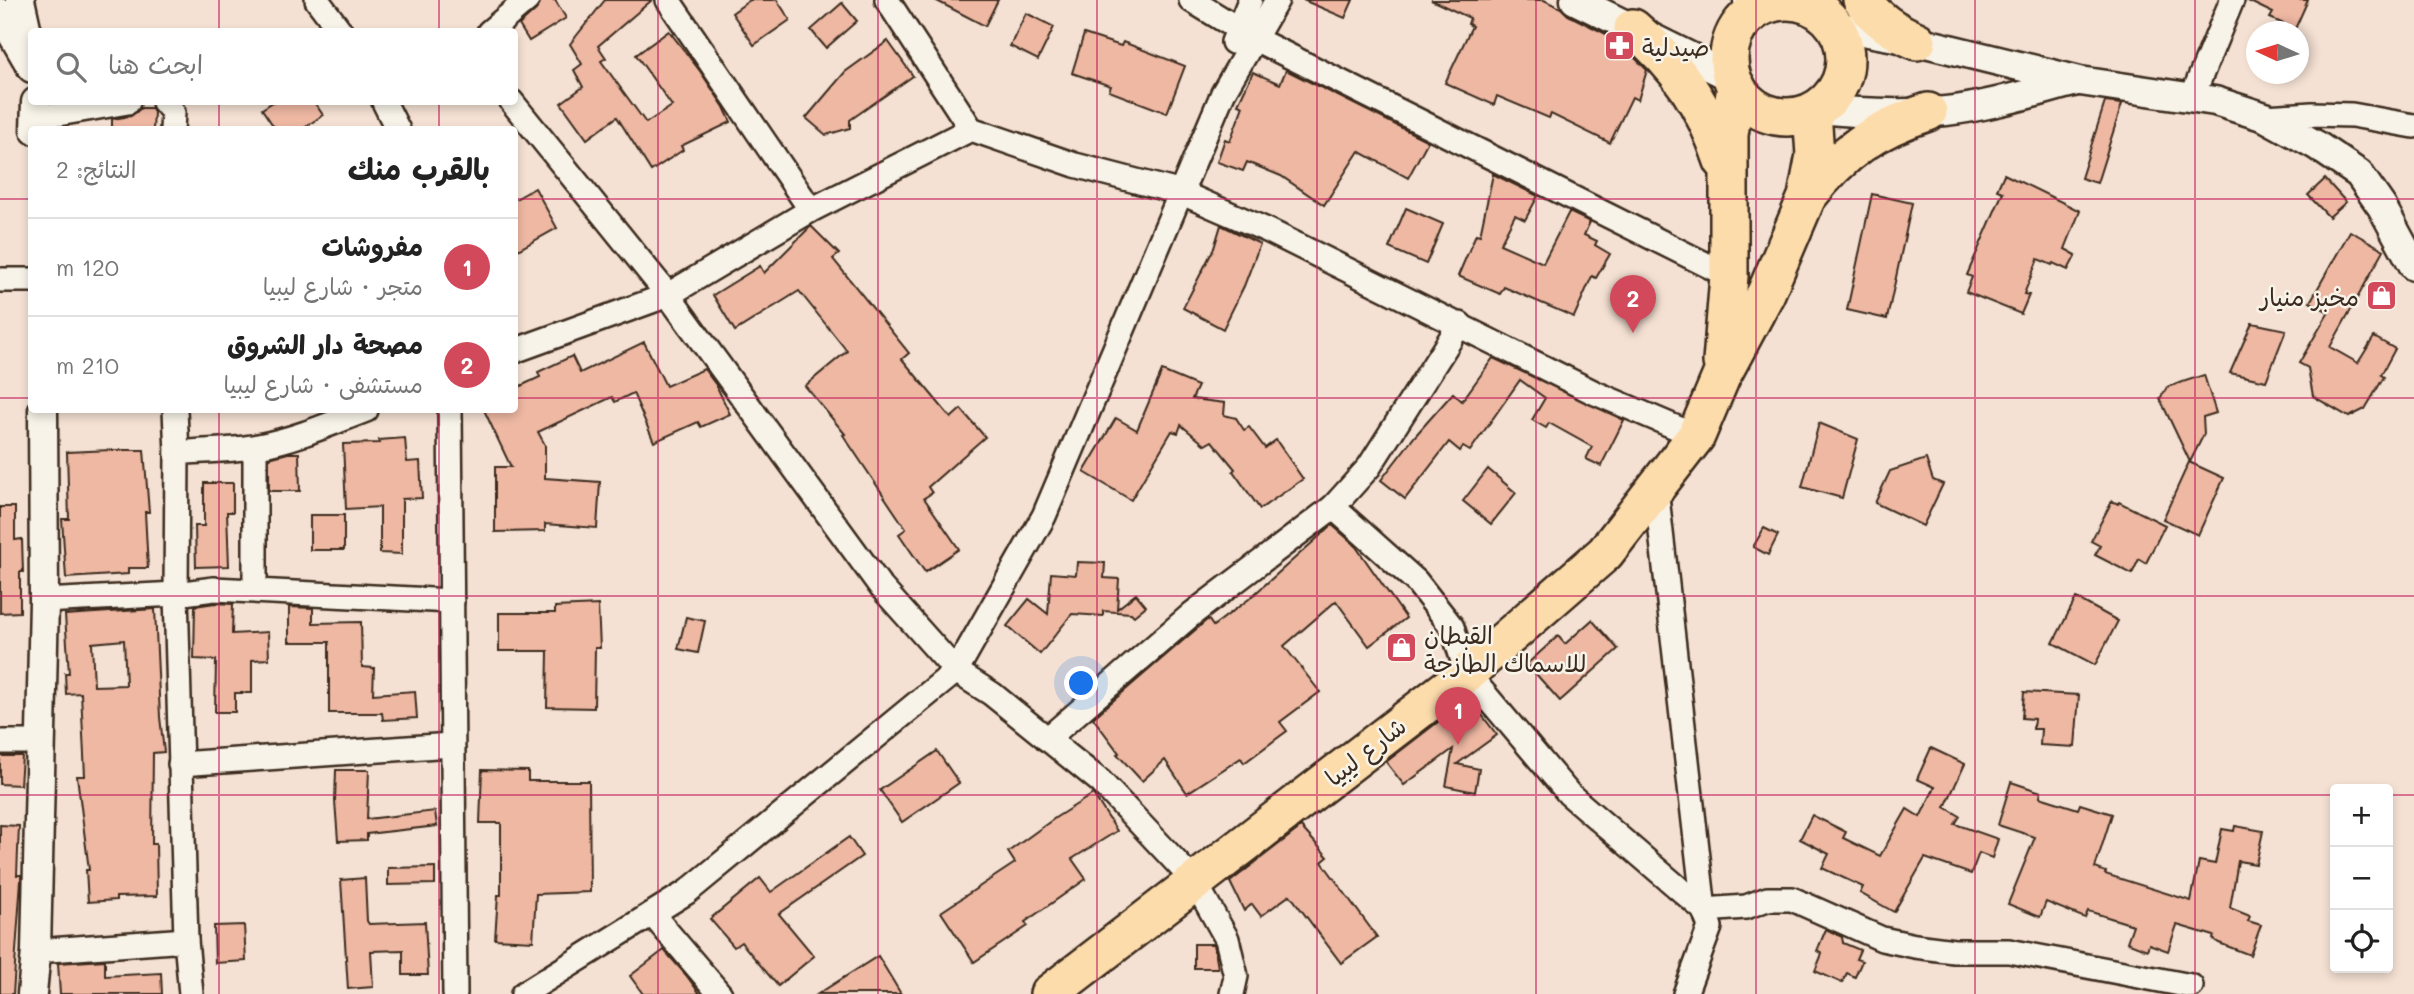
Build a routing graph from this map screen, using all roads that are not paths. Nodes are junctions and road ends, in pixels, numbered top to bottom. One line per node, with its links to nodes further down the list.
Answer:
1 (20, 0): 18 (street)
2 (317, 0): 15 (street)
3 (527, 0): 16 (street)
4 (668, 0): 40 (street)
5 (1191, 0): 19 (street)
6 (1250, 0): 19 (street)
7 (1277, 0): 19 (street)
8 (1575, 0): 17 (street)
9 (1862, 0): 20 (main road)
10 (2232, 0): 24 (street)
11 (1762, 2): 14 (main road); 23 (main road)
12 (898, 6): 36 (street)
13 (0, 13): 21 (street)
14 (1834, 15): 20 (street); 29 (main road)
15 (338, 28)
16 (494, 28)
17 (1633, 28): 23 (street); 38 (main road)
18 (28, 35)
19 (1246, 35): 37 (street); 42 (street)
20 (1917, 41): 22 (street)
21 (28, 61)
22 (2080, 81): 24 (street); 30 (street)
23 (1734, 82): 29 (main road); 38 (main road)
24 (2192, 97): 32 (street)
25 (108, 105): 31 (street)
26 (167, 105): 33 (street)
27 (386, 105): 34 (street)
28 (514, 105): 45 (street)
29 (1815, 110): 30 (street); 39 (main road)
30 (1928, 112): 39 (main road)
31 (35, 116)
32 (2265, 117): 35 (street); 41 (street)
33 (172, 126)
34 (396, 126)
35 (2414, 126)
36 (971, 129): 37 (street); 40 (street)
37 (1182, 193): 46 (street); 63 (street)
38 (1730, 196): 42 (main road)
39 (1807, 197): 48 (main road)
40 (811, 210): 45 (street)
41 (2414, 267)
42 (1729, 276): 48 (main road)
43 (28, 280): 44 (street)
44 (0, 281)
45 (668, 295): 47 (street); 63 (street)
46 (1460, 324): 54 (street); 58 (street)
47 (518, 350)
48 (1721, 377): 54 (main road, شارع ليبيا)
49 (43, 413): 61 (street)
50 (175, 413): 56 (street)
51 (350, 413): 53 (street)
52 (450, 413): 62 (street)
53 (311, 420): 55 (street)
54 (1696, 436): 57 (main road, شارع ليبيا)
55 (255, 447): 56 (street); 59 (street)
56 (177, 453): 60 (street)
57 (1656, 488): 64 (main road, شارع ليبيا); 71 (street)
58 (1334, 508): 64 (street); 65 (street)
59 (256, 590): 60 (street); 62 (street)
60 (176, 594): 61 (street); 69 (street)
61 (44, 601): 67 (street)
62 (452, 601): 68 (street)
63 (956, 671): 65 (street); 72 (street)
64 (1467, 673): 70 (main road, شارع ليبيا); 71 (street)
65 (1047, 739): 70 (street)
66 (0, 742): 67 (street)
67 (40, 742): 74 (street)
68 (451, 745): 69 (street); 78 (street)
69 (180, 764): 73 (street)
70 (1195, 882): 81 (main road, شارع ليبيا); 82 (street)
71 (1704, 910): 75 (street); 83 (street)
72 (652, 914): 79 (street); 80 (street)
73 (186, 940): 74 (street); 77 (street)
74 (36, 951): 76 (street)
75 (2191, 986)
76 (32, 994)
77 (191, 994)
78 (455, 994)
79 (523, 994)
80 (720, 994)
81 (1049, 994)
82 (1232, 994)
83 (1685, 994)

